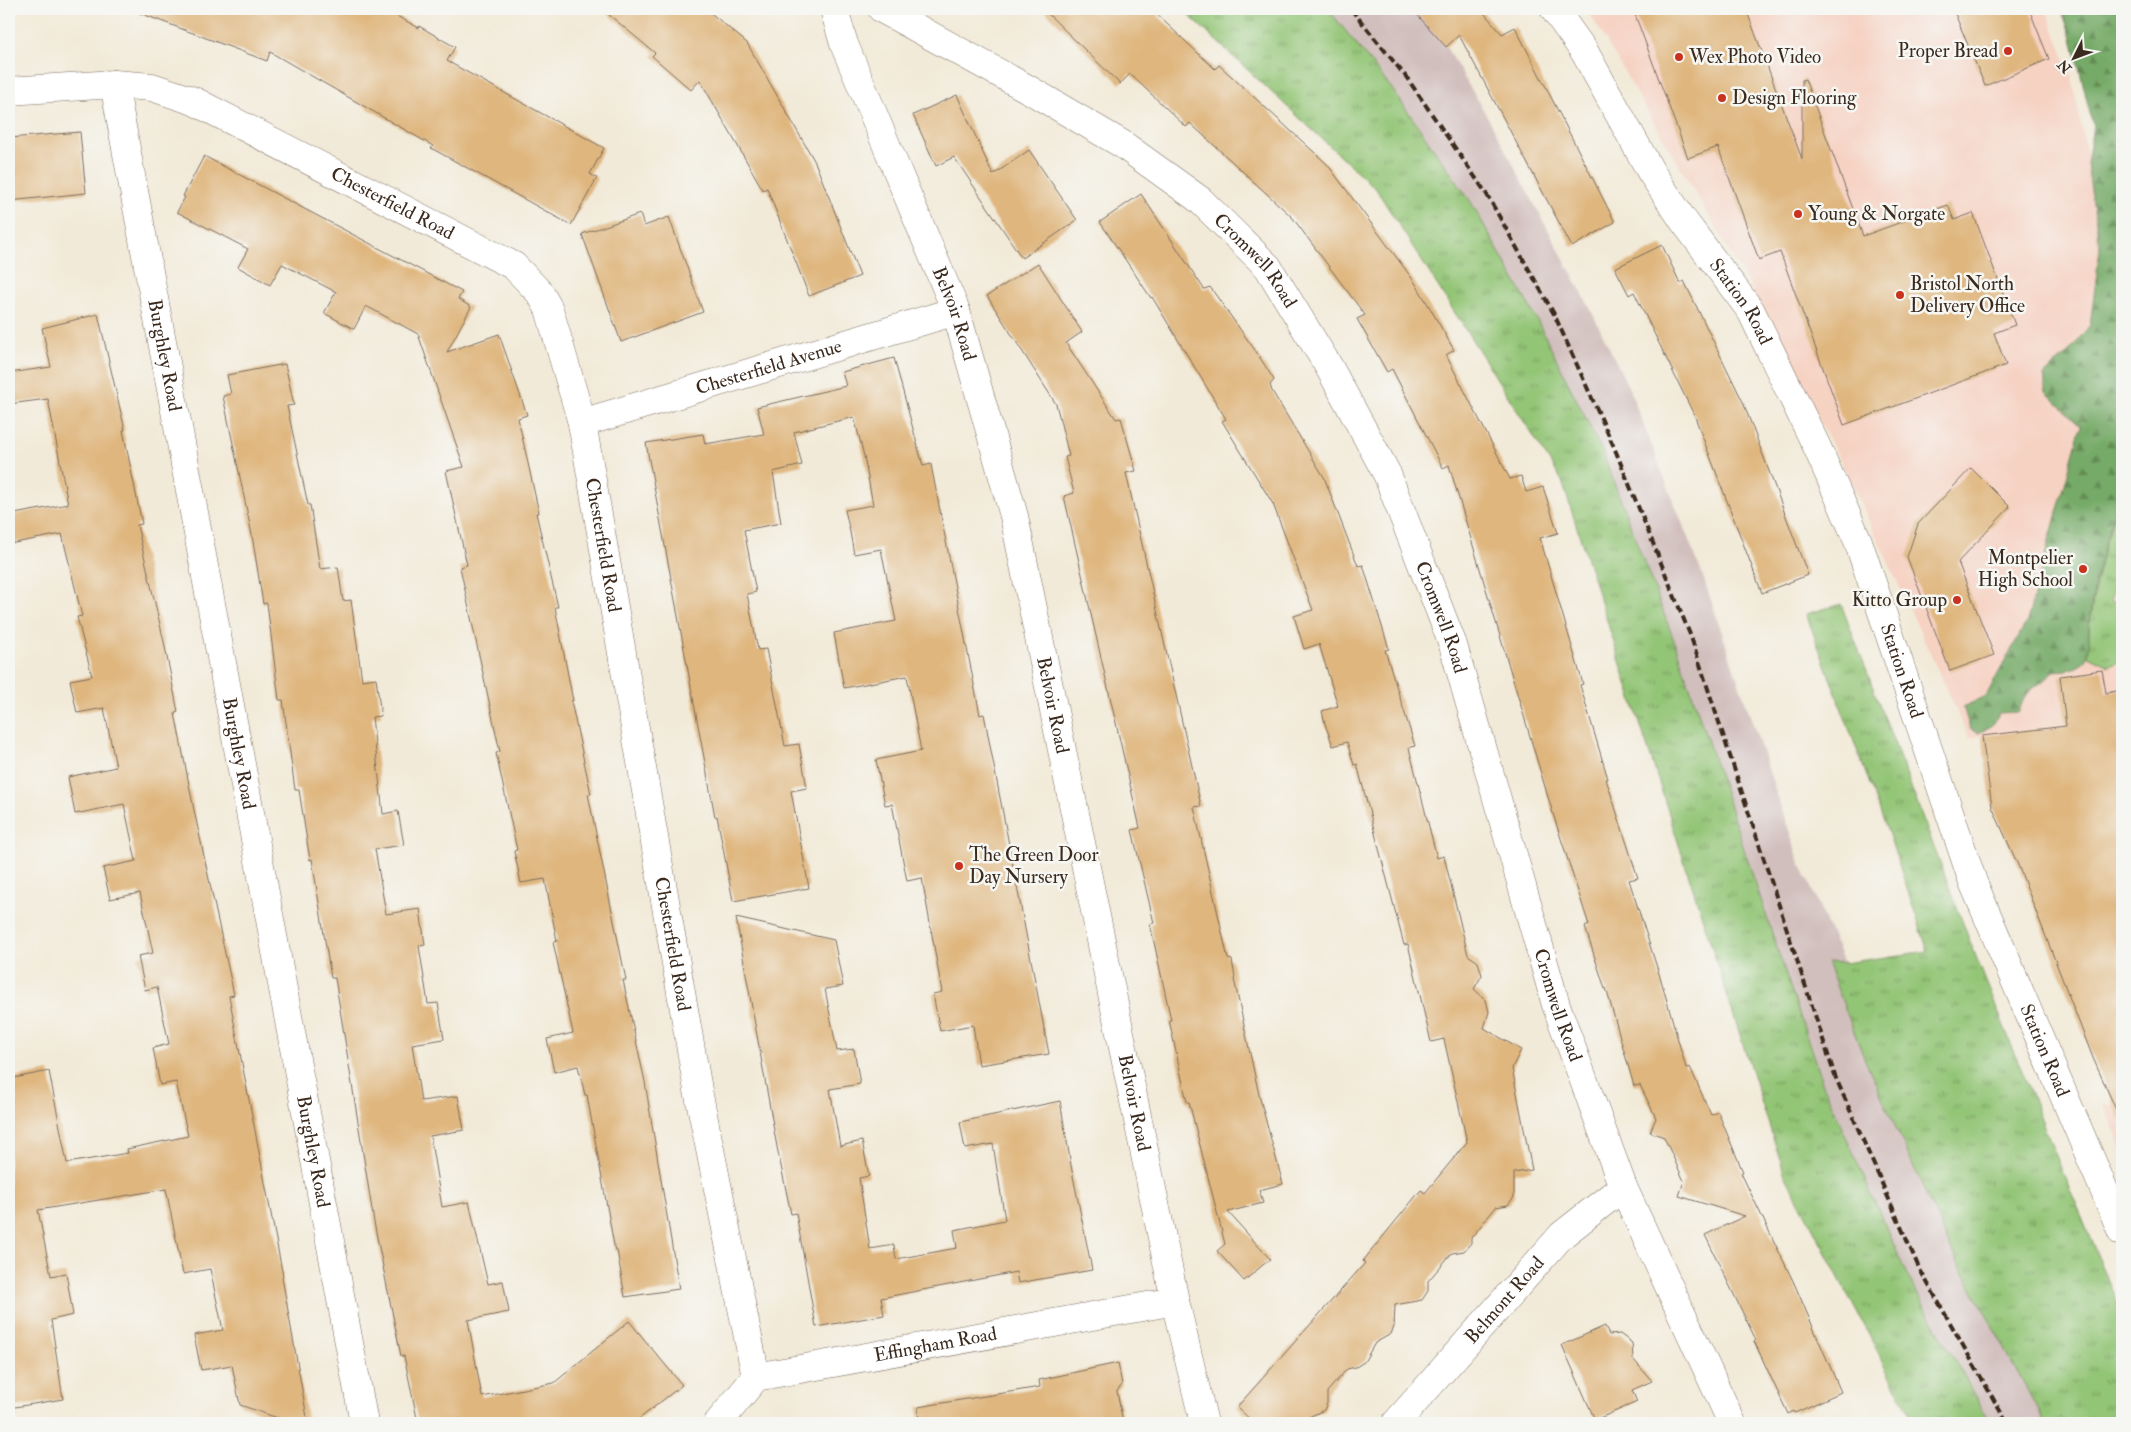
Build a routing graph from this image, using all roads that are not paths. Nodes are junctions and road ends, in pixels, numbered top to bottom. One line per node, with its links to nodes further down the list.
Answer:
1 (834, 9): 6 (street, Belvoir Road)
2 (882, 9): 8 (street, Cromwell Road)
3 (1554, 9): 9 (street, Station Road)
4 (114, 84): 5 (street, Chesterfield Road); 7 (street, Chesterfield Road); 12 (street, Burghley Road)
5 (9, 91)
6 (956, 311): 7 (street, Chesterfield Avenue); 10 (street, Belvoir Road)
7 (582, 422): 11 (street, Chesterfield Road)
8 (1623, 1187): 15 (street, Belmont Road); 16 (street, Cromwell Road)
9 (2122, 1232)
10 (1175, 1301): 11 (street, Effingham Road); 14 (street, Belvoir Road)
11 (756, 1377): 13 (street)
12 (364, 1423)
13 (718, 1423)
14 (1204, 1423)
15 (1396, 1423)
16 (1732, 1423)

